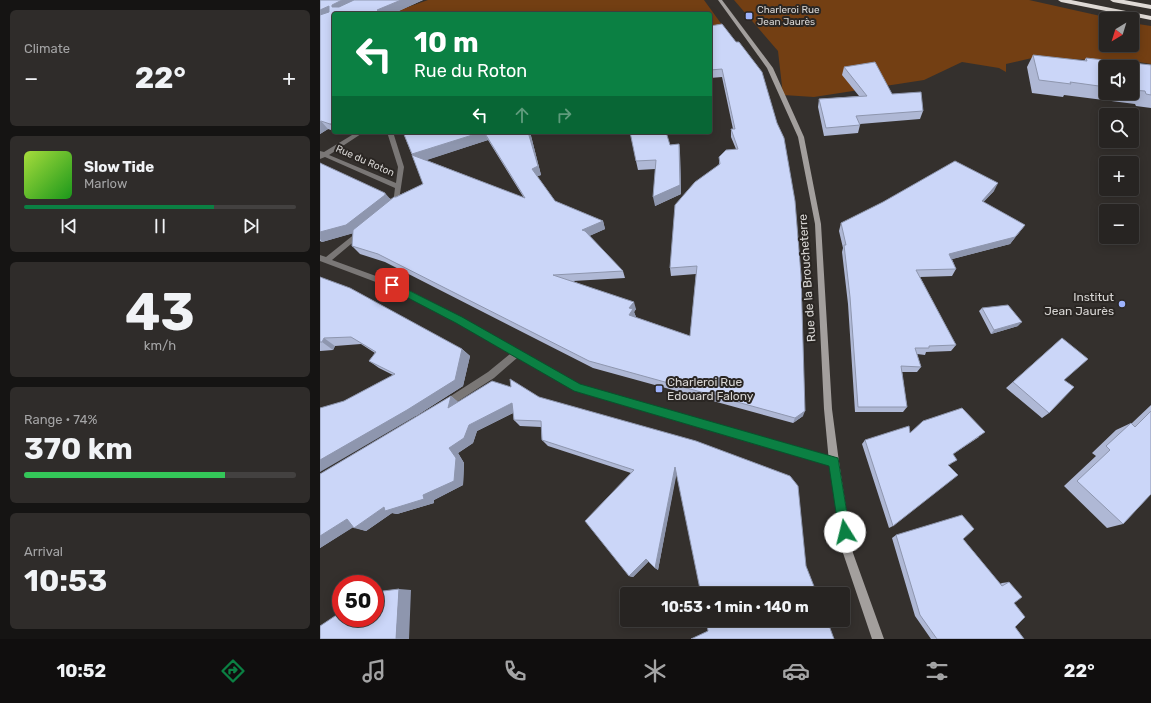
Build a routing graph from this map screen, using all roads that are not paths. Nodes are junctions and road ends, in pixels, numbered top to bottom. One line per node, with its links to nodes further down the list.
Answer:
1 (720, 0): 17 (main road, Rue de la Broucheterre)
2 (1061, 0): 5 (highway)
3 (1068, 0): 5 (highway)
4 (1113, 0): 6 (highway)
5 (1080, 4): 7 (highway)
6 (1151, 7)
7 (1151, 18)
8 (358, 134): 10 (street, Rue du Roton)
9 (391, 134): 11 (street, Rue du Roton)
10 (321, 155): 11 (street, Rue du Roton)
11 (398, 188): 12 (street, Rue du Roton)
12 (390, 209)
13 (367, 228): 14 (street)
14 (323, 259): 15 (street)
15 (516, 353): 16 (street); 17 (street)
16 (441, 407)
17 (834, 462): 18 (main road, Rue de la Broucheterre)
18 (878, 639)

